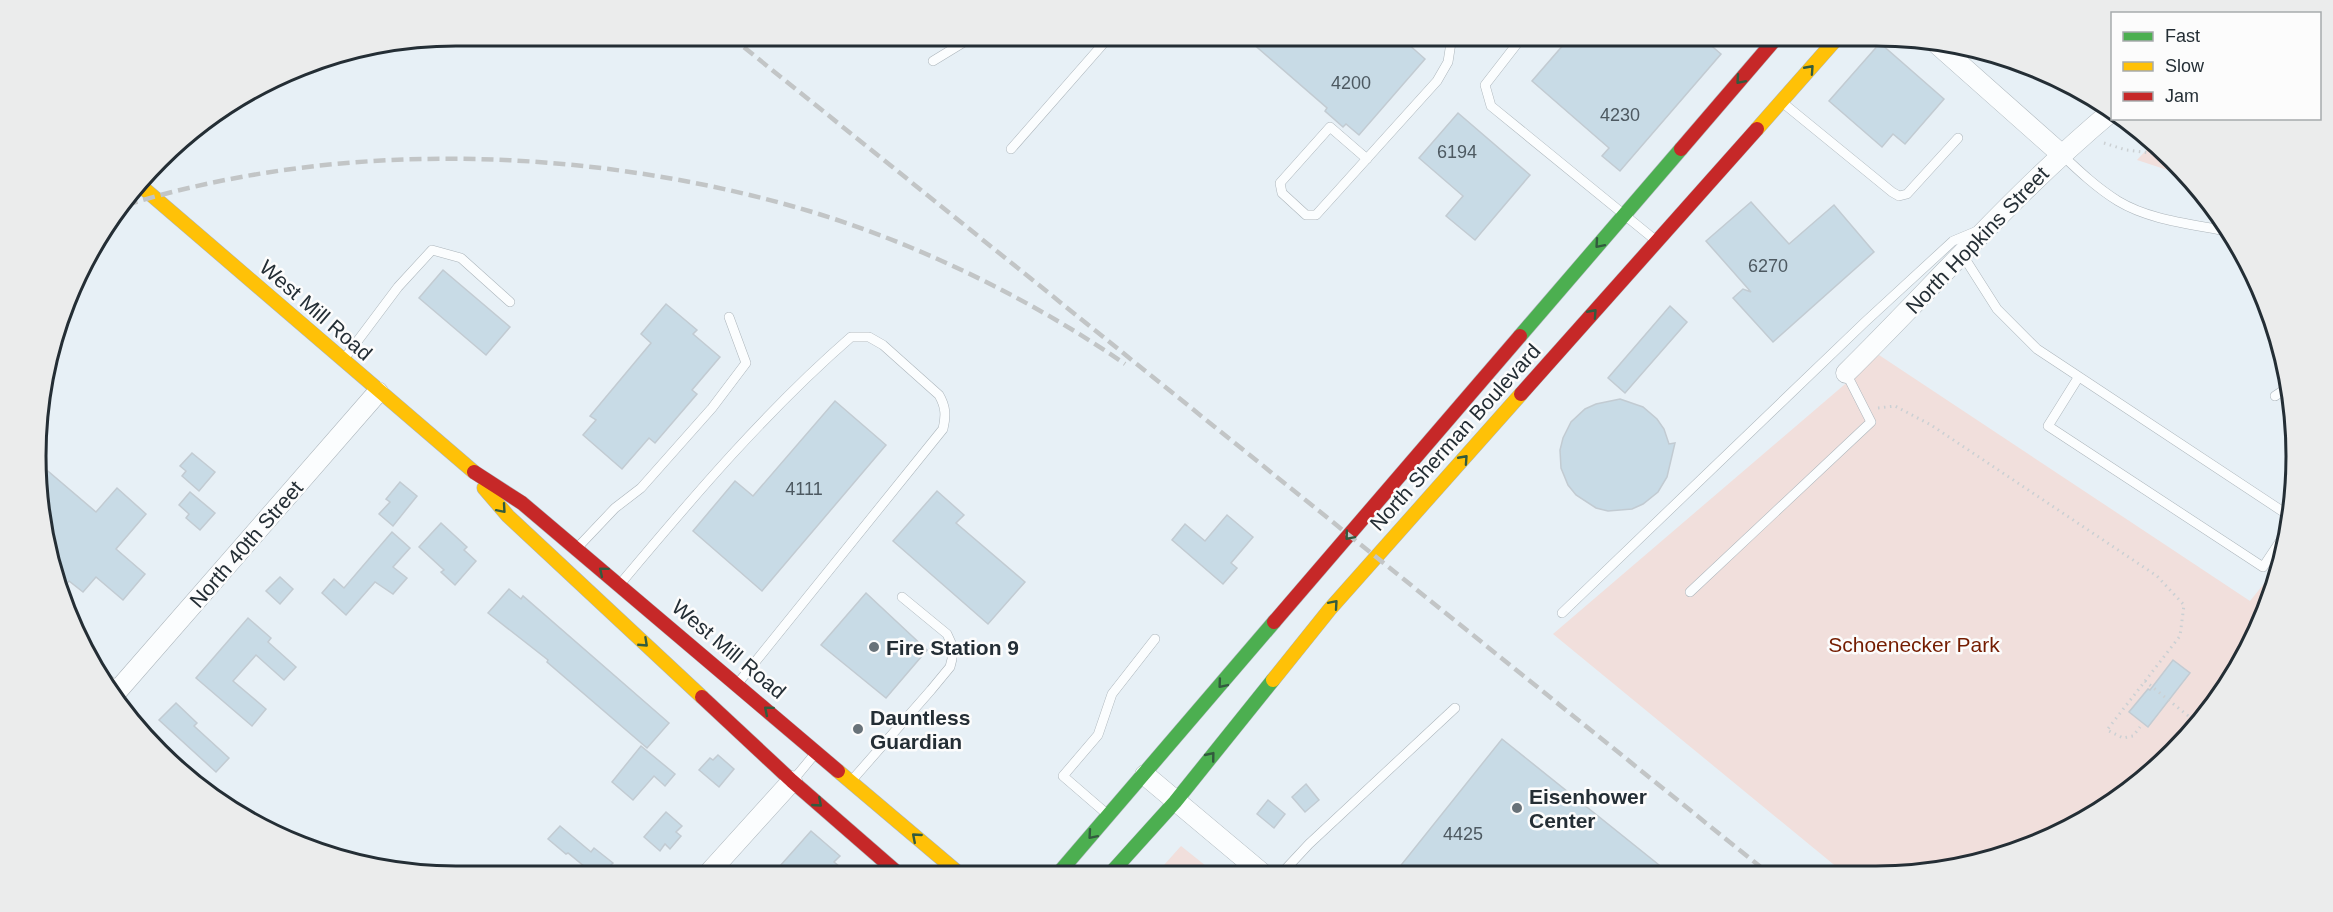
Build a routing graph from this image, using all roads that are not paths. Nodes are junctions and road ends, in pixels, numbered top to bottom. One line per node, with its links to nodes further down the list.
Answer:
1 (958, 46): 8 (lane)
2 (1101, 46): 12 (lane)
3 (1450, 46): 14 (lane)
4 (1515, 46): 16 (lane)
5 (1769, 46): 16 (main road, North Sherman Boulevard, one-way to 16)
6 (1830, 46): 9 (main road, North Sherman Boulevard, one-way to 6)
7 (1947, 52): 13 (street)
8 (933, 61)
9 (1782, 101): 11 (lane); 19 (main road, North Sherman Boulevard)
10 (2106, 116): 13 (street, North Hopkins Street)
11 (1958, 138)
12 (1011, 149)
13 (2061, 154): 17 (street, North Hopkins Street); 18 (lane)
14 (1367, 159): 14 (lane)
15 (145, 190): 23 (main road, West Mill Road)
16 (1625, 214): 19 (lane); 42 (main road, North Sherman Boulevard, one-way to 42)
17 (1987, 226): 20 (street, North Hopkins Street); 36 (lane)
18 (2218, 229)
19 (1657, 242): 45 (main road, North Sherman Boulevard, one-way to 19)
20 (1962, 254): 24 (street, North Hopkins Street); 25 (lane)
21 (510, 302): 23 (lane)
22 (729, 317): 32 (lane)
23 (342, 361): 26 (main road, West Mill Road)
24 (1846, 373): 34 (lane)
25 (2078, 378): 30 (lane); 31 (lane)
26 (378, 392): 29 (main road, West Mill Road); 39 (street, North 40th Street)
27 (2281, 392): 28 (lane)
28 (2275, 396)
29 (464, 465): 32 (main road, West Mill Road); 43 (main road, West Mill Road, one-way to 43)
30 (2283, 512)
31 (2277, 547)
32 (577, 549): 33 (main road, West Mill Road, one-way to 32)
33 (620, 585): 38 (main road, West Mill Road); 38 (lane)
34 (1690, 592)
35 (902, 597): 44 (lane)
36 (1562, 613)
37 (1155, 639): 46 (lane)
38 (737, 684): 41 (main road, West Mill Road, one-way to 38)
39 (120, 689)
40 (1455, 708): 53 (lane)
41 (817, 752): 43 (lane); 44 (main road, West Mill Road)
42 (1145, 775): 45 (street); 46 (main road, North Sherman Boulevard)
43 (792, 781): 47 (street); 48 (main road, West Mill Road, one-way to 48)
44 (851, 781): 49 (main road, West Mill Road, one-way to 44)
45 (1175, 802): 51 (main road, North Sherman Boulevard); 52 (street)
46 (1109, 816): 50 (main road, North Sherman Boulevard, one-way to 50)
47 (715, 866)
48 (889, 866)
49 (950, 866)
50 (1065, 866)
51 (1117, 866)
52 (1253, 866)
53 (1289, 866)

